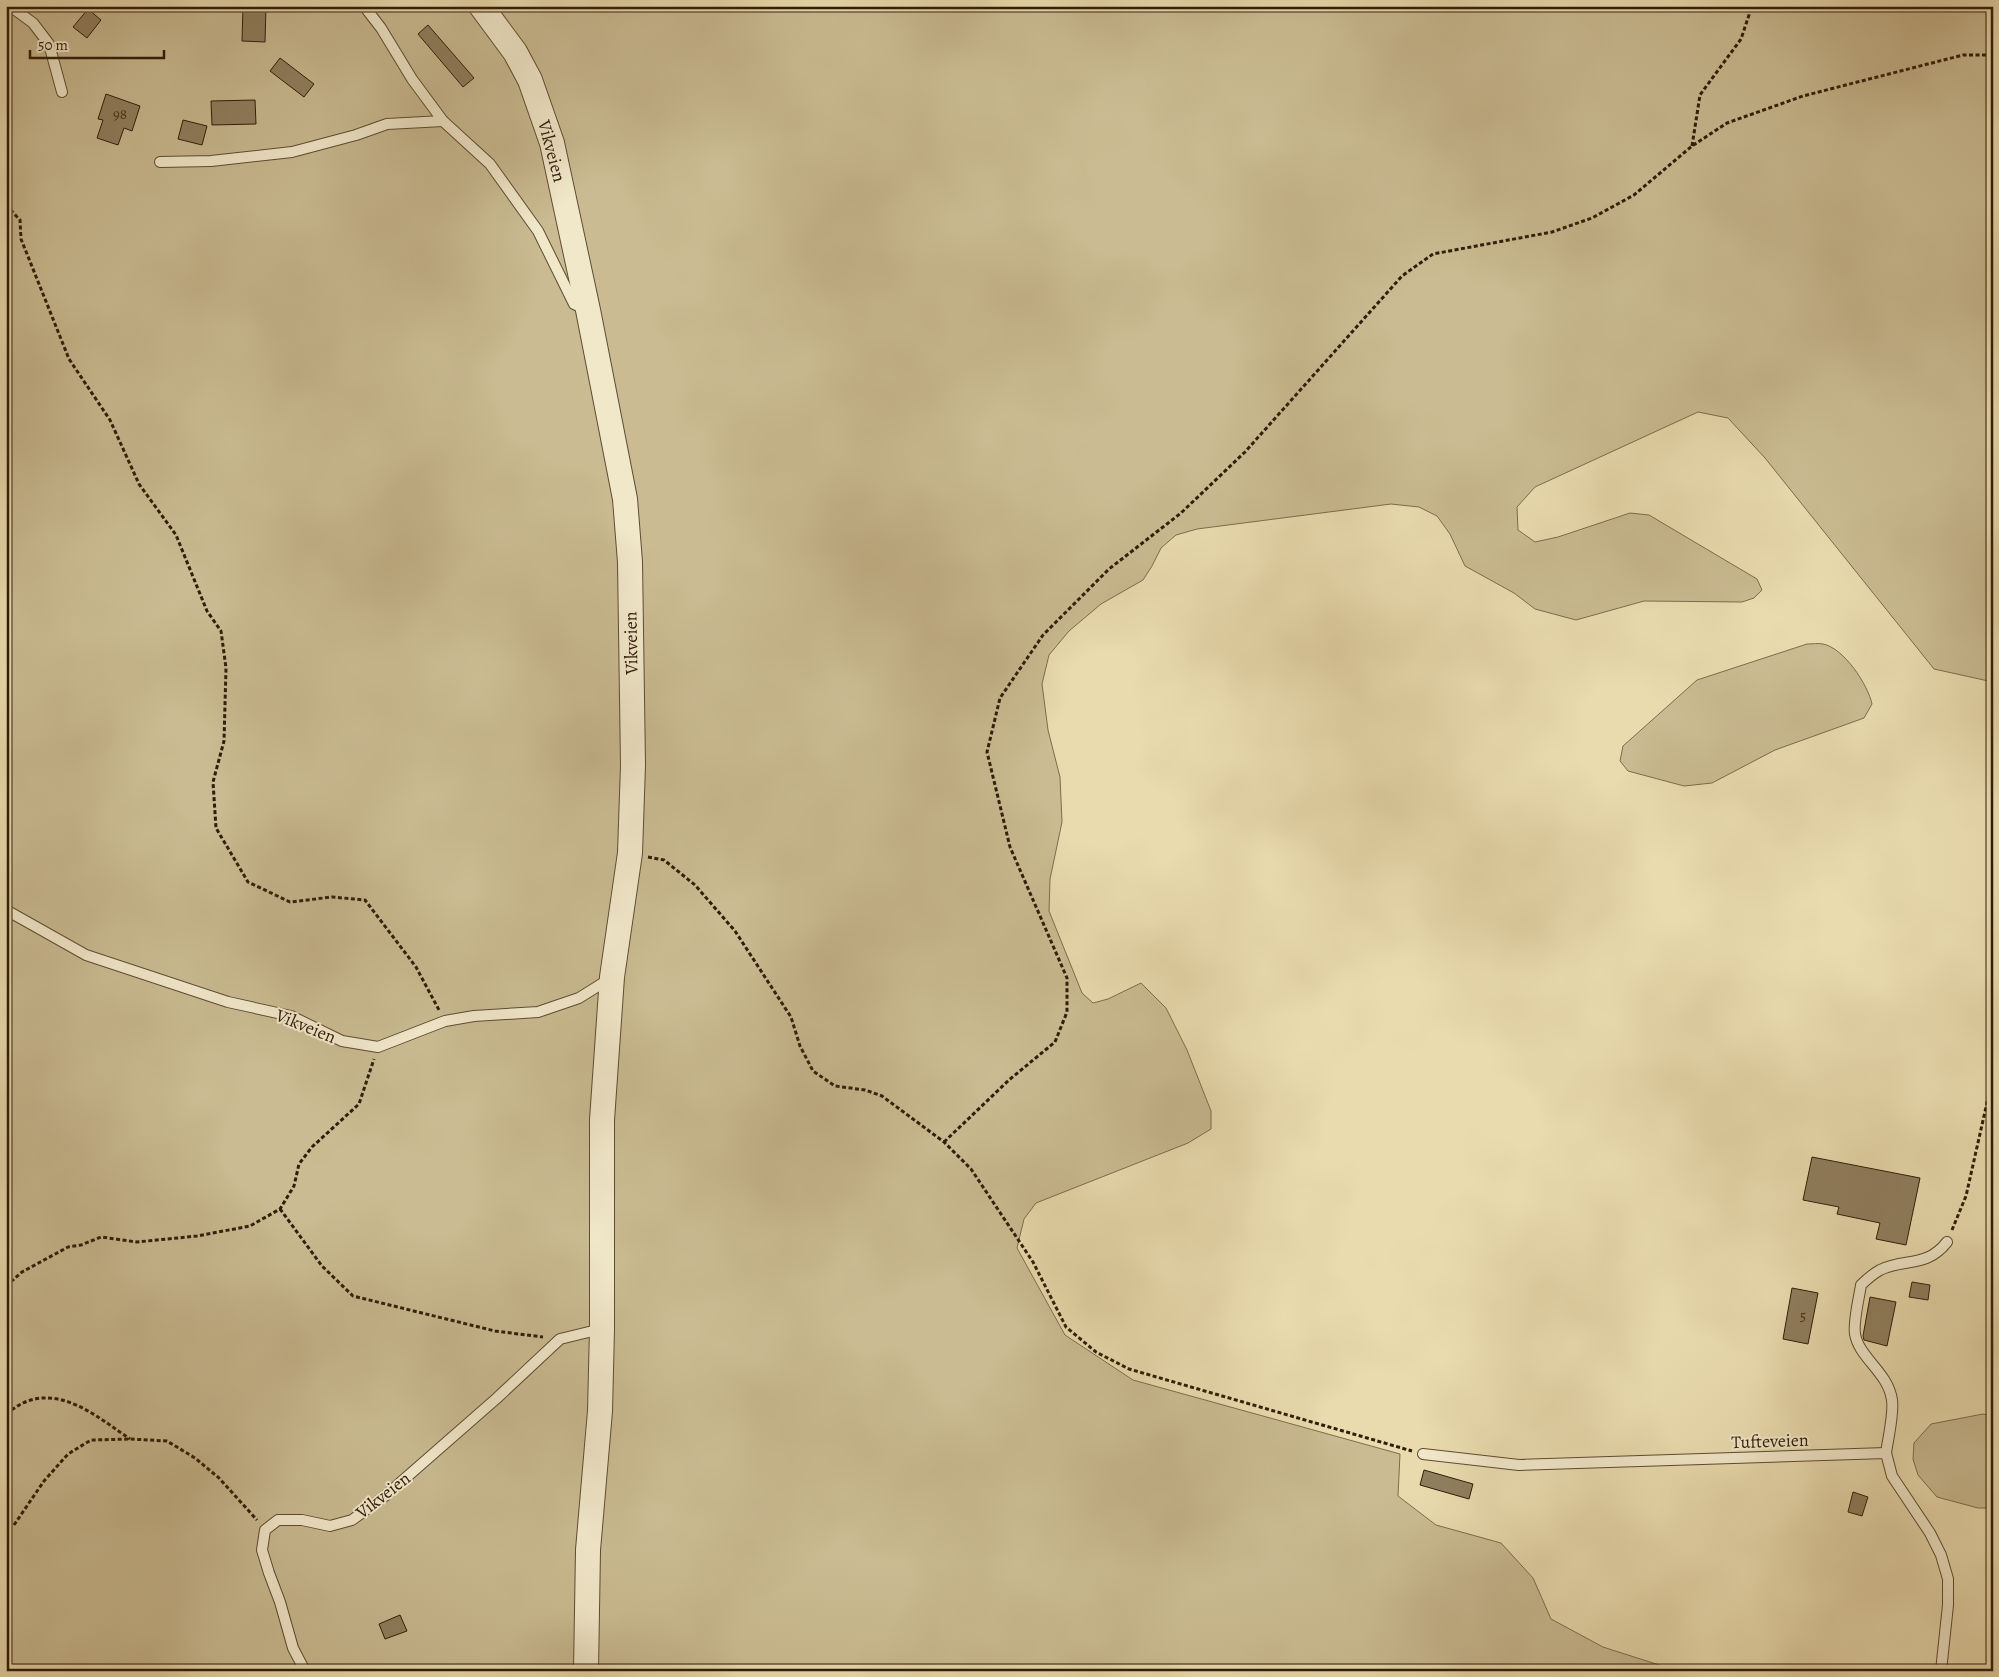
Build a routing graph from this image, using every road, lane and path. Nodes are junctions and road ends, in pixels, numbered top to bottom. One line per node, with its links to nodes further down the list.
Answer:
1 (10, 6): 6 (lane)
2 (364, 6): 7 (lane)
3 (481, 6): 11 (street, Vikveien)
4 (1752, 6): 8 (path)
5 (1993, 55): 8 (path)
6 (62, 92)
7 (443, 121): 9 (lane); 11 (lane)
8 (1692, 146): 18 (path)
9 (160, 162)
10 (6, 205): 15 (path)
11 (588, 310): 12 (street, Vikveien)
12 (630, 853): 14 (street, Vikveien); 18 (path)
13 (6, 910): 16 (lane, Vikveien)
14 (612, 977): 15 (lane, Vikveien); 22 (street, Vikveien)
15 (446, 1021): 16 (lane, Vikveien)
16 (378, 1046): 19 (path)
17 (1993, 1076): 20 (path)
18 (944, 1142): 27 (path)
19 (280, 1209): 21 (path); 23 (path)
20 (1947, 1242): 26 (lane)
21 (6, 1286)
22 (602, 1329): 23 (lane, Vikveien); 31 (street, Vikveien)
23 (560, 1339): 29 (lane, Vikveien)
24 (6, 1413): 25 (path)
25 (130, 1439): 28 (path); 29 (path)
26 (1886, 1453): 27 (lane, Tufteveien); 32 (lane)
27 (1423, 1454)
28 (14, 1525)
29 (265, 1530): 30 (lane)
30 (304, 1671)
31 (586, 1671)
32 (1941, 1671)

